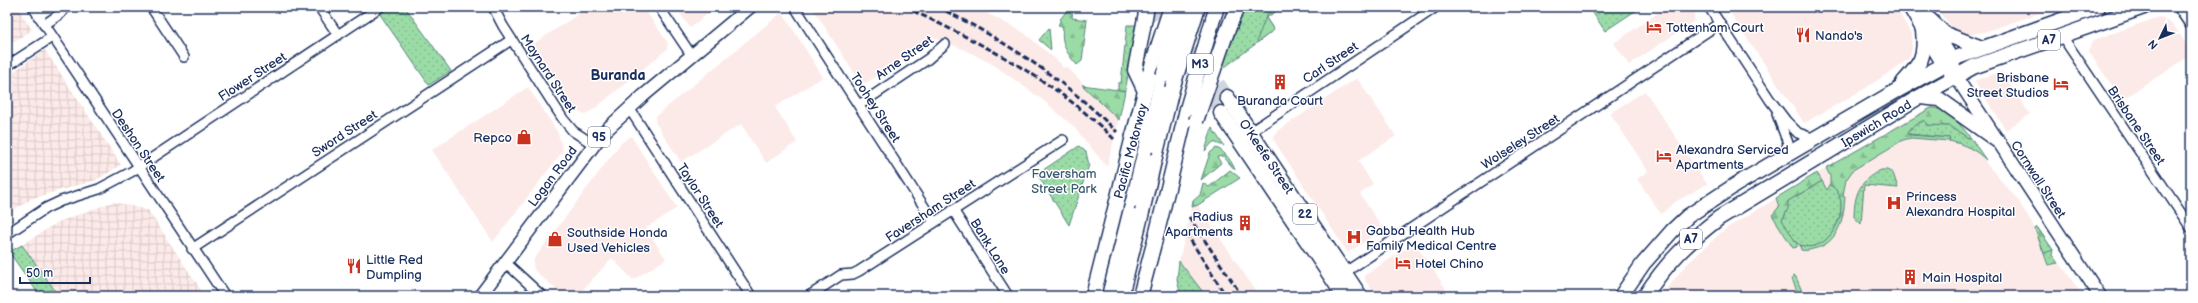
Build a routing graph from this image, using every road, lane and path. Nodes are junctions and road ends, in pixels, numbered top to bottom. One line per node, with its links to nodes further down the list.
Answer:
1 (33, 7): 24 (street, Deshon Street)
2 (52, 7): 24 (street)
3 (66, 7): 27 (street)
4 (151, 7): 36 (street)
5 (319, 7): 29 (street)
6 (380, 7): 29 (street, Flower Street)
7 (493, 7): 32 (street, Maynard Street)
8 (659, 7): 35 (street)
9 (750, 7): 35 (main road, Logan Road / 95)
10 (795, 7): 45 (street, Toohey Street)
11 (1147, 7): 41 (highway)
12 (1171, 7): 41 (highway, Pacific Motorway, bridge)
13 (1184, 7): 71 (highway, bridge)
14 (1198, 7): 72 (highway, bridge)
15 (1237, 7): 54 (highway, bridge)
16 (1436, 7): 48 (street, Carl Street)
17 (1709, 7): 25 (street)
18 (1909, 7): 26 (main road, Cornwall Street)
19 (1921, 7): 26 (main road, Cornwall Street)
20 (2098, 7): 34 (highway, Ipswich Road / A7)
21 (2144, 7): 30 (highway, Ipswich Road / A7)
22 (2178, 7): 28 (street)
23 (1215, 13): 54 (highway, M3, bridge)
24 (38, 16): 27 (street, Deshon Street)
25 (1720, 23): 44 (street); 63 (street, Wolseley Street)
26 (1926, 24): 34 (highway); 37 (main road, Cornwall Street); 40 (highway)
27 (44, 25): 31 (street, Deshon Street)
28 (2191, 26)
29 (338, 35): 56 (street, Flower Street)
30 (2062, 36): 39 (highway, Ipswich Road / A7); 59 (street, Brisbane Street)
31 (52, 37): 38 (street); 56 (street, Deshon Street)
32 (512, 40): 53 (street, Maynard Street); 61 (street, Sword Street)
33 (945, 44): 45 (street, Arne Street)
34 (1982, 48): 37 (highway, Ipswich Road / A7)
35 (692, 56): 46 (main road, Logan Road / 95)
36 (184, 57)
37 (1948, 62): 39 (main road, Cornwall Street); 40 (highway, Ipswich Road / A7)
38 (7, 66)
39 (1956, 78): 43 (highway, Ipswich Road / A7); 52 (main road, Cornwall Street)
40 (1896, 91): 51 (highway, Ipswich Road / A7)
41 (1145, 92): 70 (highway, Pacific Motorway, bridge)
42 (1227, 96): 48 (highway, O'Keefe Street / 22)
43 (1919, 97): 52 (highway); 77 (highway, Ipswich Road / A7)
44 (1770, 100): 51 (street); 55 (street)
45 (859, 105): 58 (street, Toohey Street)
46 (629, 108): 53 (main road, Logan Road / 95); 67 (street, Taylor Street)
47 (1221, 113): 50 (highway, O'Keefe Street / 22)
48 (1250, 132): 50 (street, Carl Street); 63 (highway, O'Keefe Street / 22)
49 (1063, 140): 57 (street, Faversham Street)
50 (1239, 140): 63 (highway, O'Keefe Street / 22)
51 (1815, 140): 55 (highway, Ipswich Road / A7)
52 (1998, 141): 78 (main road, Cornwall Street)
53 (593, 144): 62 (main road, Logan Road / 95)
54 (1178, 145): 73 (highway, M3, bridge)
55 (1785, 157): 76 (highway, Ipswich Road / A7)
56 (138, 167): 60 (street, Flower Street); 61 (street, Deshon Street)
57 (953, 210): 58 (street, Faversham Street); 69 (street, Bank Lane)
58 (934, 222): 68 (street, Faversham Street)
59 (2191, 228)
60 (7, 234)
61 (192, 249): 64 (street, Deshon Street)
62 (504, 262): 65 (main road, Logan Road / 95); 66 (street)
63 (1339, 276): 74 (highway, O'Keefe Street / 22); 75 (highway, O'Keefe Street / 22)
64 (225, 296)
65 (480, 296)
66 (542, 296)
67 (751, 296)
68 (809, 296)
69 (1008, 296)
70 (1093, 296)
71 (1109, 296)
72 (1121, 296)
73 (1140, 296)
74 (1344, 296)
75 (1360, 296)
76 (1620, 296)
77 (1645, 296)
78 (2100, 296)

